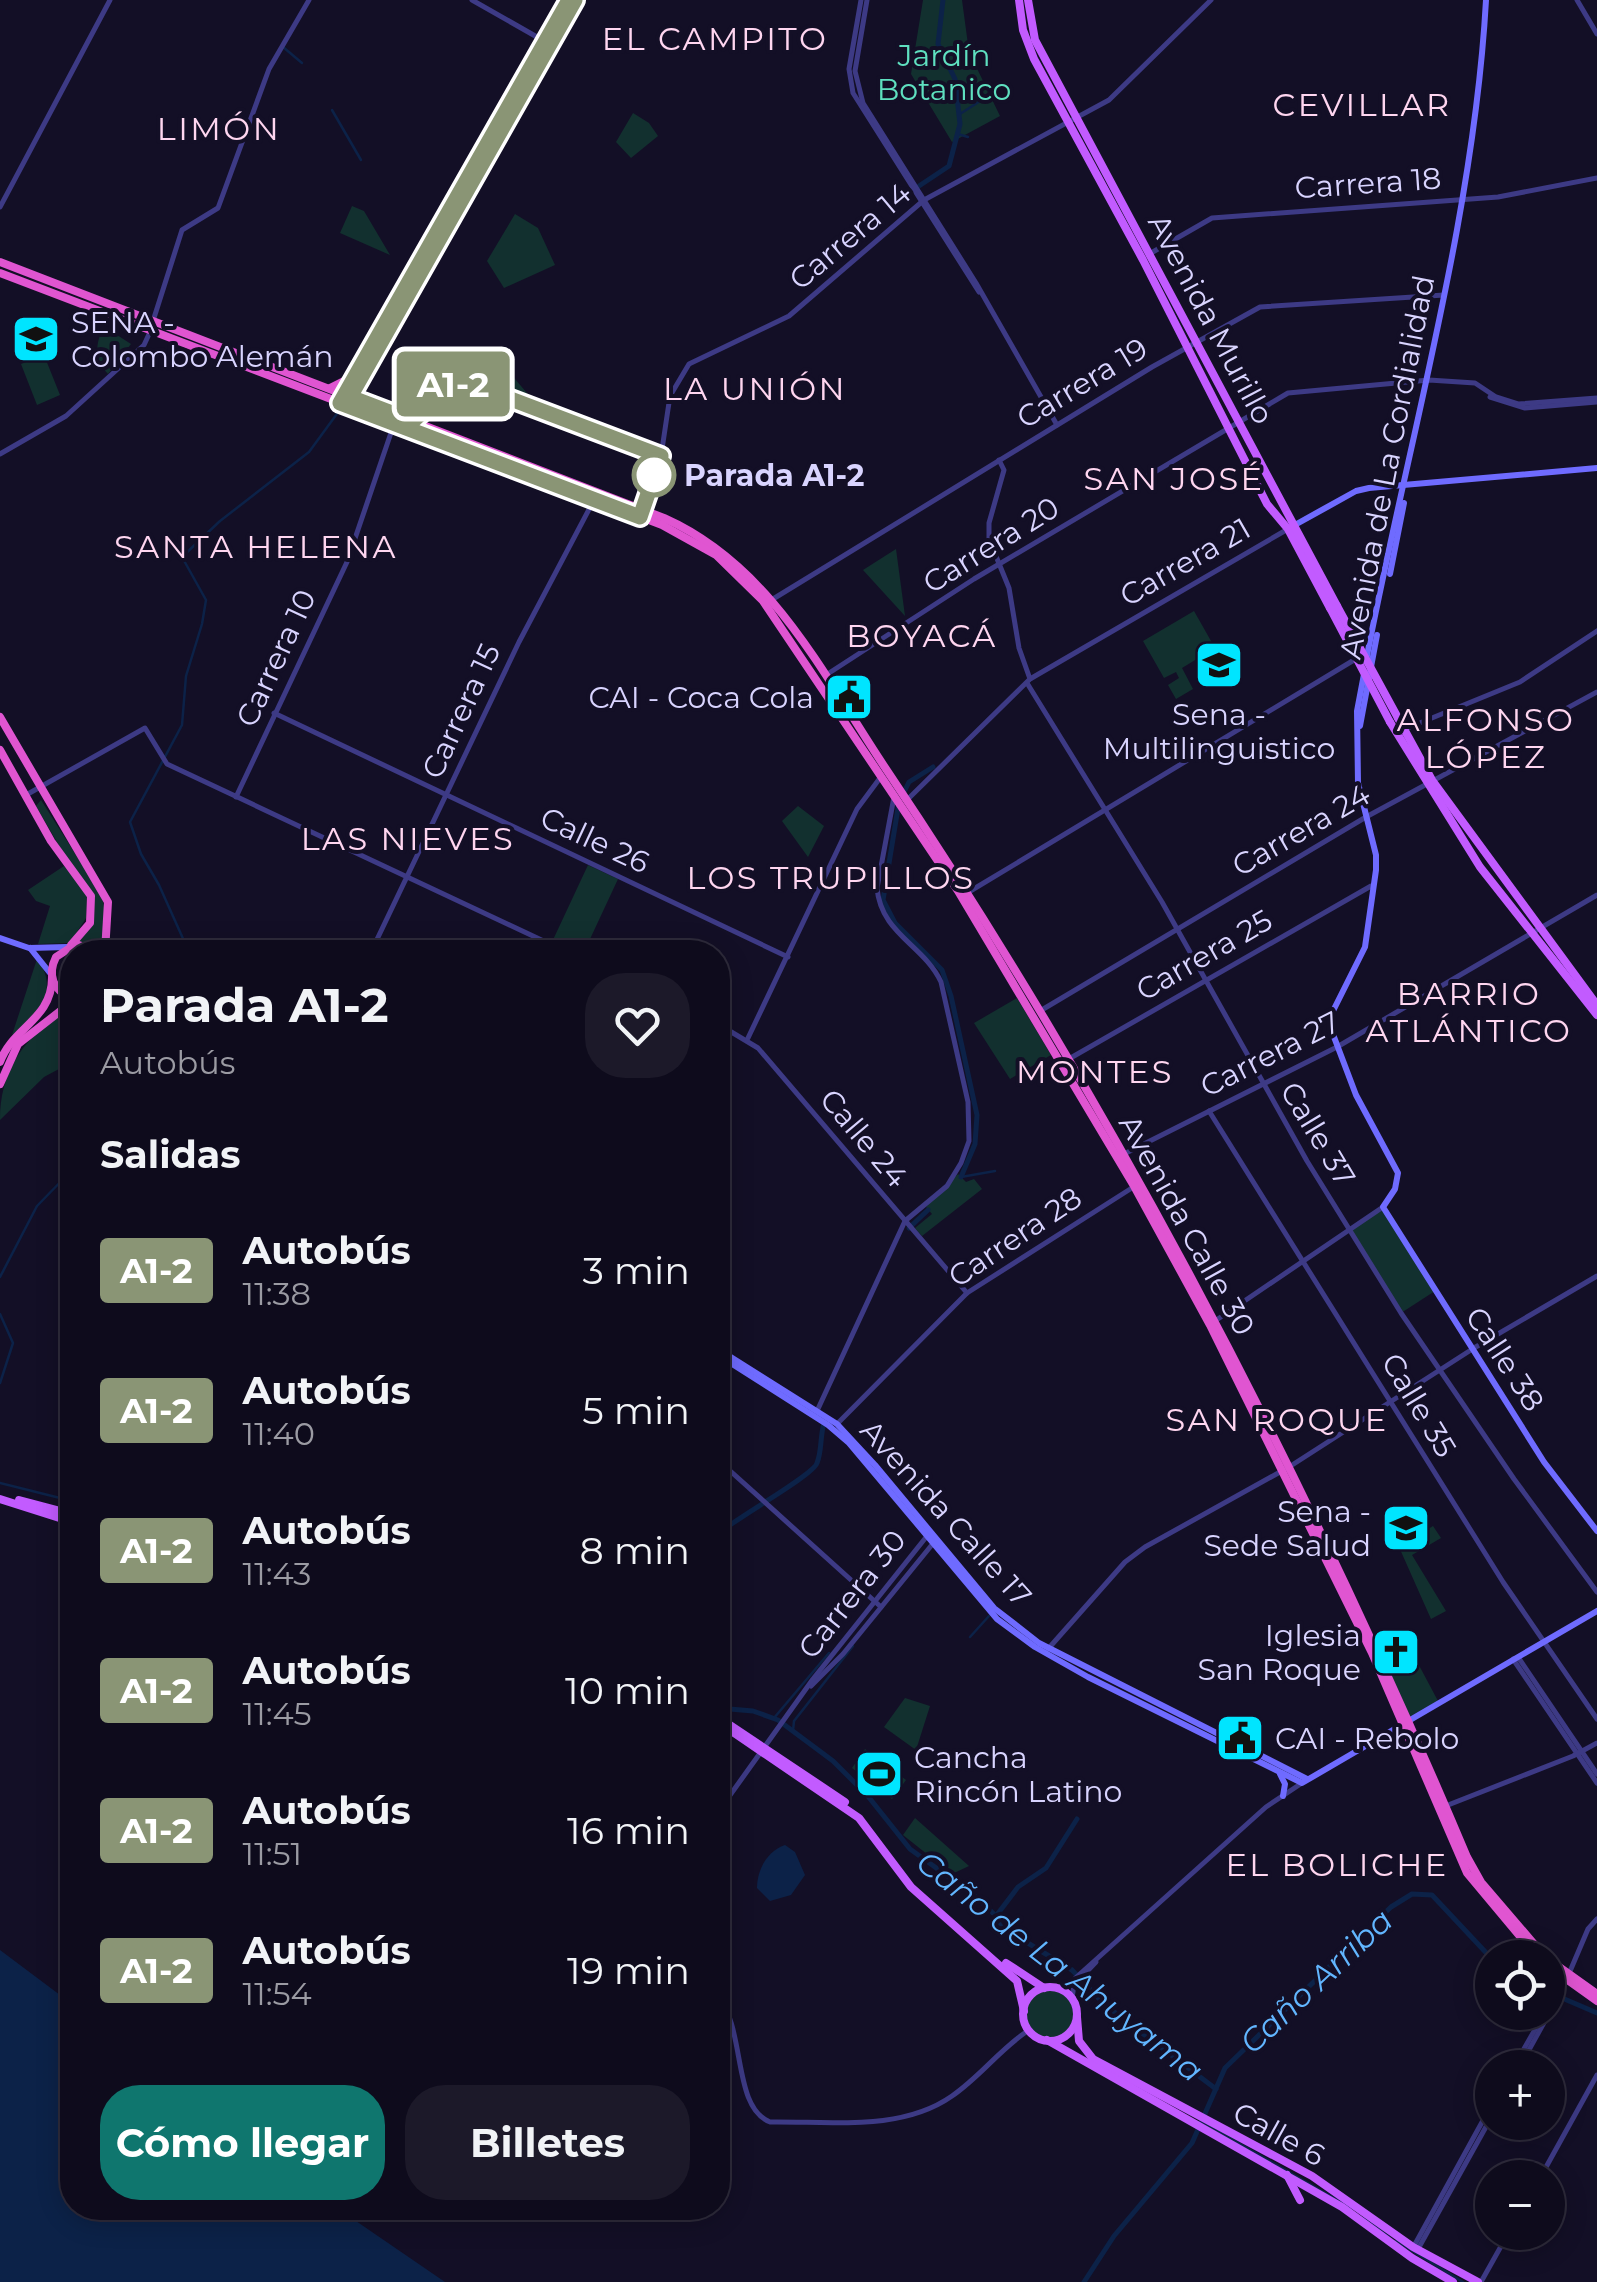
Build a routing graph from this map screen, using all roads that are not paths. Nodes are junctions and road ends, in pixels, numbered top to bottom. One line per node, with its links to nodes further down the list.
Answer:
1 (110, 0): 18 (street)
2 (309, 0): 23 (street)
3 (472, 0): 12 (street)
4 (572, 0): 12 (street)
5 (864, 0): 17 (street)
6 (1019, 0): 14 (main road, Avenida Murillo)
7 (1028, 0): 13 (main road, Avenida Murillo)
8 (1211, 0): 13 (street, Carrera 14)
9 (1488, 0): 16 (main road, Avenida de La Cordialidad)
10 (1577, 0): 11 (street)
11 (1597, 34)
12 (548, 43): 25 (street); 28 (street)
13 (1079, 116): 14 (street, Carrera 14); 19 (main road, Avenida Murillo)
14 (1068, 123): 17 (street, Carrera 14); 24 (main road, Avenida Murillo)
15 (1597, 178): 16 (street, Carrera 18)
16 (1461, 200): 19 (street, Carrera 18); 22 (main road, Avenida de La Cordialidad)
17 (922, 201): 32 (street); 39 (street, Carrera 14)
18 (0, 207)
19 (1150, 253): 24 (main road, Avenida Murillo)
20 (0, 262): 23 (highway, Avenida Calle 30)
21 (0, 273): 23 (highway, Avenida Calle 30)
22 (1443, 295): 24 (street, Carrera 19); 26 (main road, Avenida de La Cordialidad)
23 (152, 326): 27 (highway, Avenida Calle 30); 28 (highway, Avenida Calle 30); 34 (street)
24 (1192, 344): 30 (main road, Avenida Murillo); 32 (street, Carrera 19); 33 (main road, Avenida Murillo)
25 (352, 377): 27 (highway); 28 (street)
26 (1425, 381): 29 (street, Carrera 20); 30 (street, Carrera 20); 37 (main road, Avenida de La Cordialidad)
27 (329, 388): 28 (highway, Avenida Calle 30)
28 (345, 400): 31 (highway, Avenida Calle 30); 38 (highway, Avenida Calle 30)
29 (1597, 400)
30 (1239, 422): 33 (street, Carrera 20); 40 (main road, Avenida Murillo)
31 (394, 424): 38 (highway, Avenida Calle 30); 48 (street, Carrera 10)
32 (1057, 425): 35 (street, Carrera 19)
33 (1227, 429): 40 (main road, Avenida Murillo); 41 (street, Carrera 20)
34 (0, 454)
35 (999, 460): 41 (street, Calle 37); 42 (street, Carrera 19)
36 (1597, 468): 37 (main road, Carrera 21)
37 (1405, 485): 40 (main road, Carrera 21); 44 (main road, Avenida de La Cordialidad)
38 (596, 496): 39 (highway, Avenida Calle 30); 56 (street, Carrera 15)
39 (641, 513): 42 (highway, Avenida Calle 30); 45 (highway, Avenida Calle 30)
40 (1291, 527): 46 (street, Carrera 21); 50 (main road, Avenida Murillo, bridge)
41 (998, 566): 45 (street, Carrera 20); 46 (street, Calle 37)
42 (772, 600): 45 (highway, Avenida Calle 30)
43 (1597, 632): 51 (street)
44 (1371, 651): 62 (street); 63 (main road, Avenida de La Cordialidad)
45 (822, 678): 53 (highway, Avenida Calle 30); 58 (highway, Avenida Calle 30)
46 (1028, 681): 58 (street, Carrera 21); 62 (street, Calle 37)
47 (1597, 692): 54 (street, Carrera 24)
48 (274, 713): 56 (street, Calle 26); 59 (street, Carrera 10)
49 (0, 717): 55 (highway)
50 (1394, 720): 51 (main road, Avenida Murillo); 54 (main road, Avenida Murillo)
51 (1404, 730): 54 (main road, Avenida Murillo)
52 (0, 750): 57 (highway)
53 (882, 775): 58 (highway, Avenida Calle 30); 79 (street)
54 (1429, 782): 63 (street, Carrera 24); 68 (main road, Avenida Murillo); 70 (main road, Avenida Murillo)
55 (40, 787): 57 (street); 59 (street); 60 (highway)
56 (447, 794): 64 (street, Carrera 15); 79 (street, Calle 26)
57 (26, 796): 61 (highway)
58 (901, 797): 66 (highway, Avenida Calle 30); 85 (highway, Avenida Calle 30); 98 (street)
59 (236, 798): 64 (street)
60 (48, 800): 61 (highway); 73 (highway)
61 (33, 808): 72 (highway)
62 (1106, 811): 66 (street); 69 (street, Calle 37)
63 (1366, 817): 65 (main road, Avenida de La Cordialidad); 69 (street, Carrera 24)
64 (407, 877): 74 (street, Carrera 15); 75 (street)
65 (1371, 886): 81 (street, Carrera 25); 89 (main road, Avenida de La Cordialidad)
66 (967, 893): 85 (highway, Avenida Calle 30)
67 (1597, 895): 68 (street, Carrera 27)
68 (1542, 929): 70 (street, Carrera 27); 83 (main road, Avenida Murillo)
69 (1176, 930): 81 (street, Calle 37); 85 (street, Carrera 24)
70 (1531, 935): 86 (main road, Avenida Murillo); 89 (street, Carrera 27)
71 (0, 938): 77 (main road)
72 (74, 940)
73 (103, 940)
74 (378, 940)
75 (541, 940)
76 (60, 946): 77 (main road)
77 (29, 948): 80 (main road)
78 (60, 954): 80 (highway)
79 (788, 957): 88 (street)
80 (52, 977): 82 (highway); 91 (highway)
81 (1205, 981): 90 (street, Carrera 25); 92 (street, Calle 37)
82 (60, 991)
83 (1597, 1004)
84 (60, 1010): 93 (highway)
85 (1036, 1013): 90 (highway, Avenida Calle 30)
86 (1597, 1015)
87 (730, 1030): 88 (street, Calle 24)
88 (748, 1038): 98 (street, Calle 24)
89 (1336, 1047): 92 (street, Carrera 27); 97 (main road)
90 (1064, 1061): 95 (highway, Avenida Calle 30)
91 (0, 1062)
92 (1262, 1083): 94 (street, Carrera 27); 99 (street, Calle 37)
93 (0, 1084)
94 (1210, 1111): 95 (street, Carrera 27); 100 (street, Calle 35)
95 (1121, 1155): 96 (highway, Avenida Calle 30)
96 (1138, 1184): 104 (street, Carrera 28); 105 (highway, Avenida Calle 30)
97 (1383, 1207): 99 (street); 106 (main road, Calle 38)
98 (906, 1223): 104 (street, Calle 24); 110 (street)
99 (1350, 1231): 100 (street); 108 (street, Calle 37)
100 (1304, 1262): 105 (street); 109 (street, Calle 35)
101 (1597, 1276): 102 (street)
102 (1589, 1281): 103 (street); 106 (street)
103 (1597, 1291)
104 (967, 1293): 111 (street, Carrera 28)
105 (1212, 1324): 112 (highway, Avenida Calle 30)
106 (1471, 1350): 108 (street); 117 (main road, Calle 38)
107 (730, 1359): 110 (main road, Avenida Calle 17)
108 (1438, 1371): 109 (street); 120 (street, Calle 37)
109 (1390, 1403): 112 (street); 124 (street, Calle 35)
110 (819, 1415): 111 (main road, Avenida Calle 17)
111 (832, 1423): 118 (main road, Avenida Calle 17)
112 (1286, 1469): 125 (street); 129 (highway, Avenida Calle 30)
113 (730, 1471): 121 (street)
114 (0, 1497): 115 (main road); 116 (main road)
115 (60, 1511)
116 (60, 1518)
117 (1597, 1530)
118 (929, 1534): 119 (main road, Avenida Calle 17); 121 (street, Carrera 30)
119 (935, 1541): 122 (street, Carrera 30); 125 (main road, Avenida Calle 17)
120 (1597, 1592)
121 (874, 1601): 122 (street); 127 (street, Carrera 30)
122 (880, 1607): 127 (street, Carrera 30)
123 (1597, 1611): 124 (main road)
124 (1542, 1643): 126 (main road); 128 (street, Calle 35)
125 (1045, 1647): 134 (main road, Avenida Calle 17); 136 (main road, Avenida Calle 17)
126 (1516, 1658): 129 (main road); 133 (street)
127 (810, 1686): 132 (street, Carrera 30)
128 (1597, 1719)
129 (1407, 1721): 136 (main road); 140 (highway, Avenida Calle 30)
130 (730, 1727): 132 (main road)
131 (1597, 1743): 133 (street)
132 (764, 1749): 138 (street, Carrera 30); 146 (main road); 150 (main road)
133 (1579, 1754): 135 (street); 137 (street); 140 (street)
134 (1279, 1773): 136 (main road, Avenida Calle 17); 139 (main road)
135 (1597, 1774)
136 (1304, 1781): 139 (street)
137 (1597, 1783)
138 (730, 1796)
139 (1283, 1796): 145 (street)
140 (1442, 1807): 142 (highway, Avenida Calle 30); 143 (highway, Avenida Calle 30)
141 (1597, 1919): 144 (street)
142 (1522, 1940)
143 (1530, 1940)
144 (1566, 1976): 148 (highway, Avenida Calle 30)
145 (1074, 1981): 147 (street); 149 (street)
146 (1044, 1988): 147 (main road); 150 (main road)
147 (1058, 1988): 149 (main road)
148 (1597, 1997)
149 (1072, 1998): 152 (main road)
150 (1024, 2011): 153 (main road)
151 (730, 2016): 153 (street)
152 (1077, 2017): 154 (main road); 156 (main road, Calle 6)
153 (1029, 2030): 154 (main road)
154 (1047, 2040): 156 (main road, Calle 6)
155 (1597, 2075): 159 (street)
156 (1187, 2114): 157 (main road, Calle 6)
157 (1226, 2135): 160 (main road, Calle 6); 162 (main road, Calle 6)
158 (1476, 2140): 162 (street)
159 (1550, 2160)
160 (1287, 2175): 161 (main road); 164 (main road, Calle 6)
161 (1300, 2200)
162 (1415, 2248): 165 (main road, Calle 6)
163 (1499, 2250): 165 (street)
164 (1453, 2282)
165 (1480, 2282)

